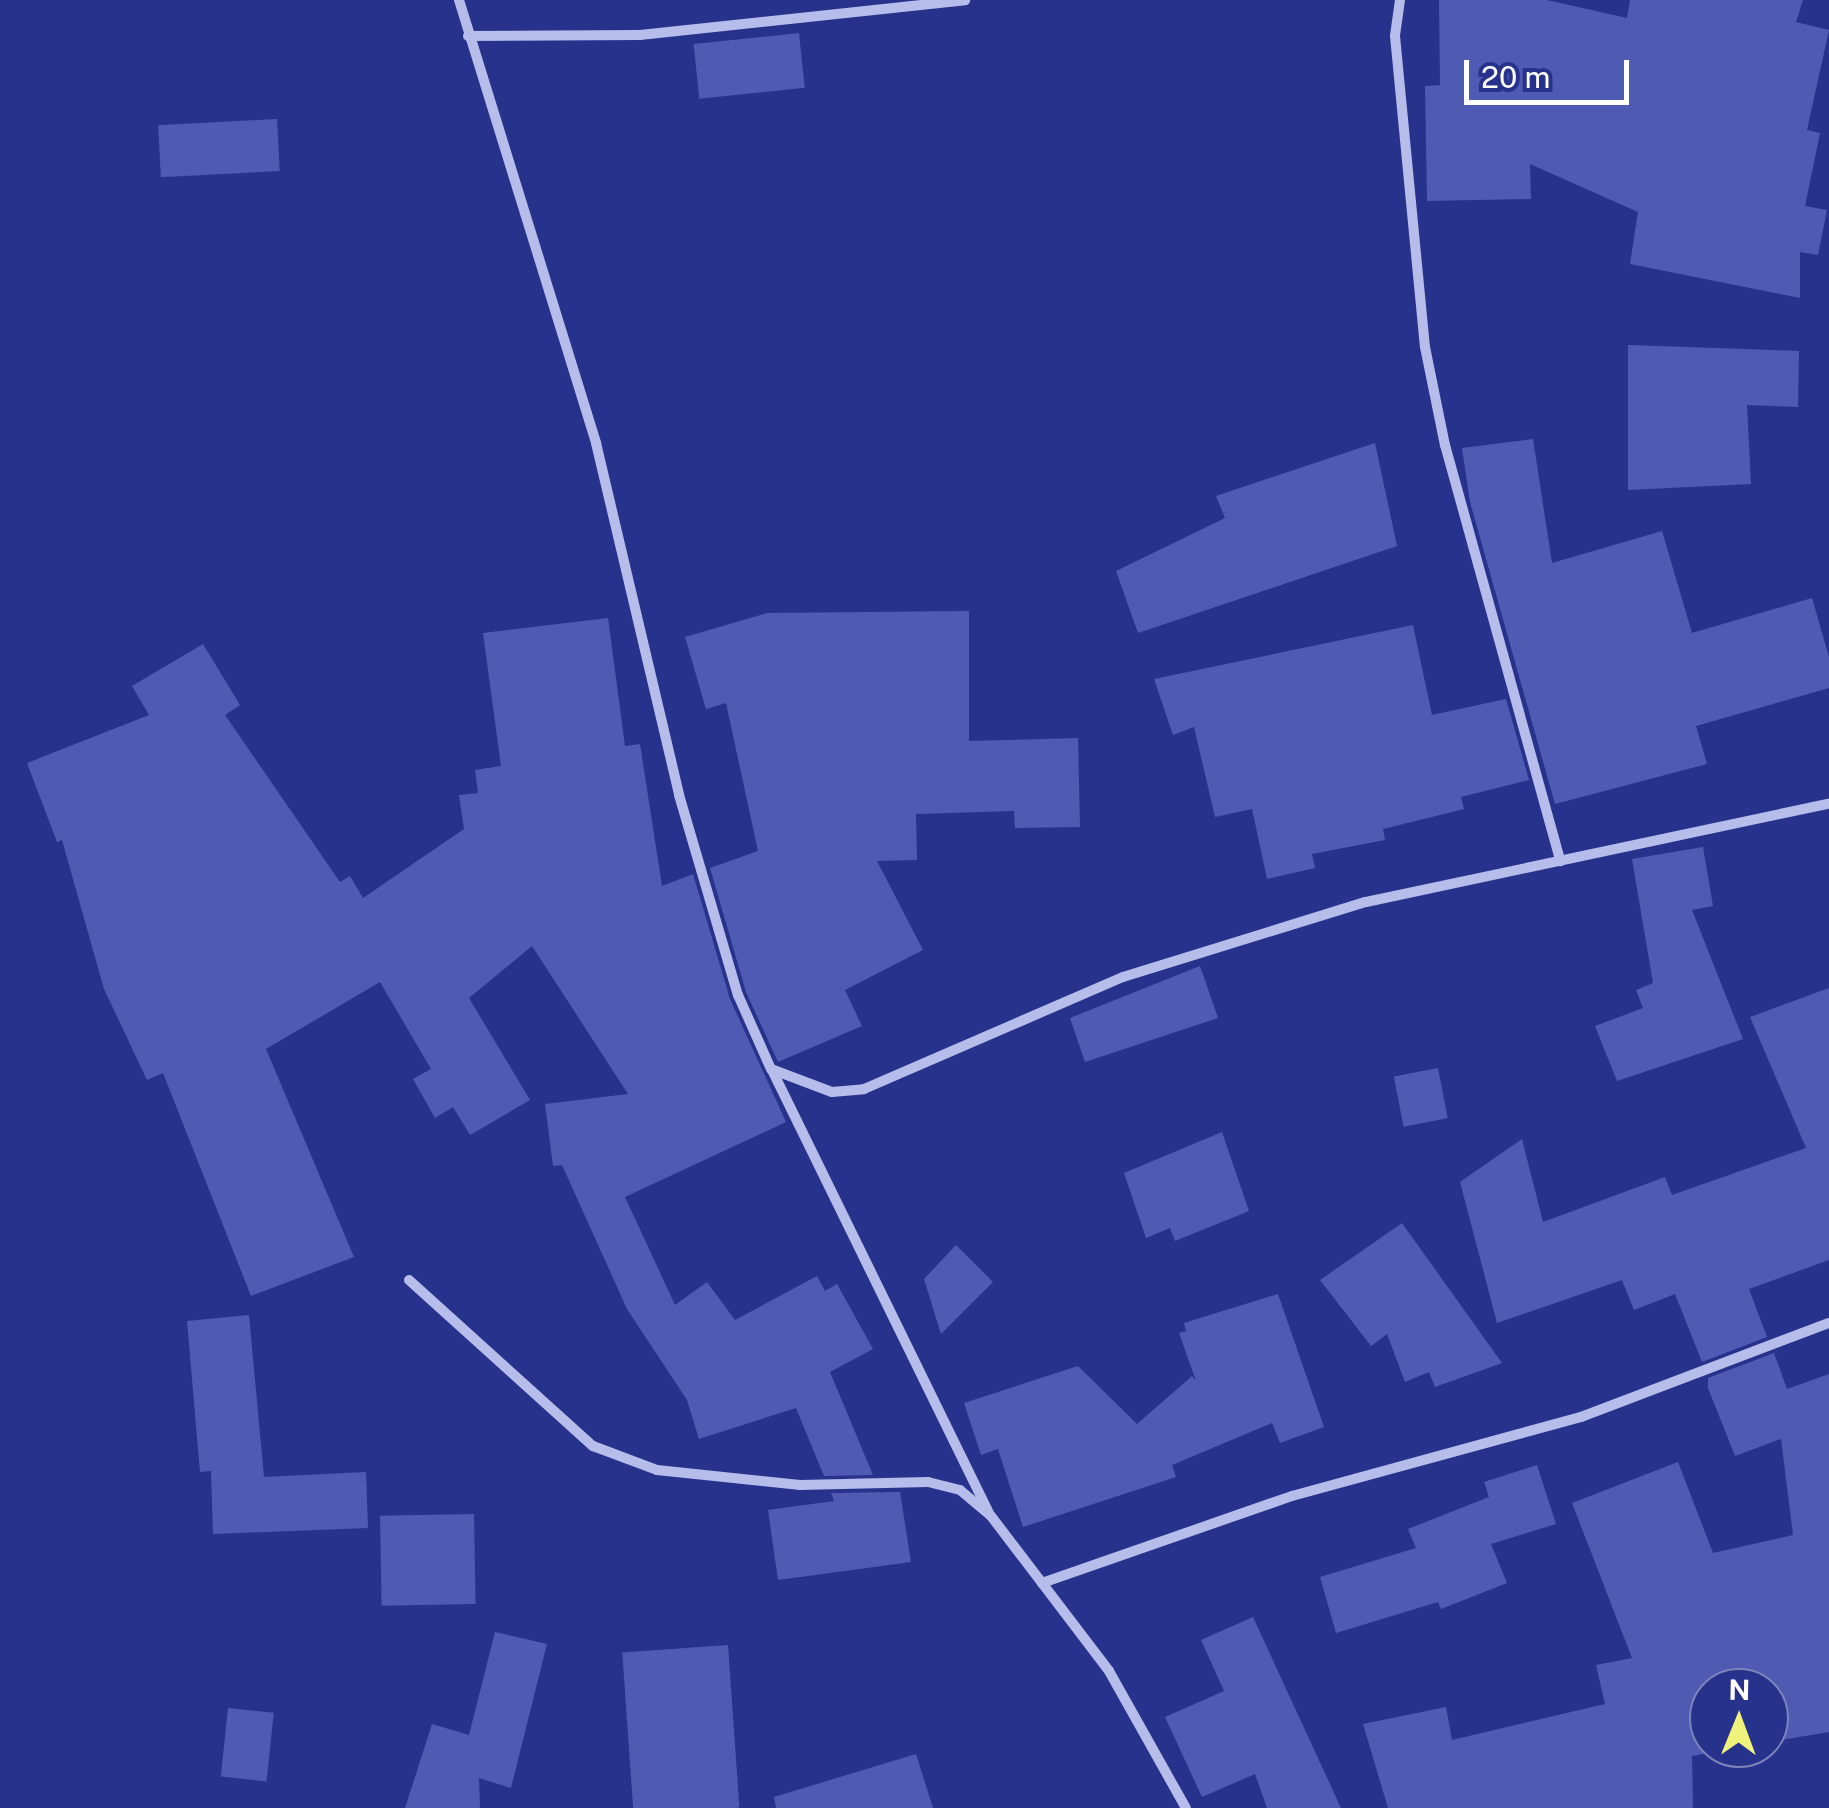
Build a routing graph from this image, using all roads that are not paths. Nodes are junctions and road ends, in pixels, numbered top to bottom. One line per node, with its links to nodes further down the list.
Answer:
1 (458, 0): 4 (street)
2 (965, 0): 4 (street)
3 (1400, 0): 6 (street)
4 (468, 36): 7 (street)
5 (1829, 804): 6 (street)
6 (1560, 861): 7 (street)
7 (772, 1069): 10 (street)
8 (409, 1280): 10 (street)
9 (1829, 1323): 11 (street)
10 (991, 1516): 11 (street)
11 (1042, 1583): 12 (street)
12 (1186, 1808)

